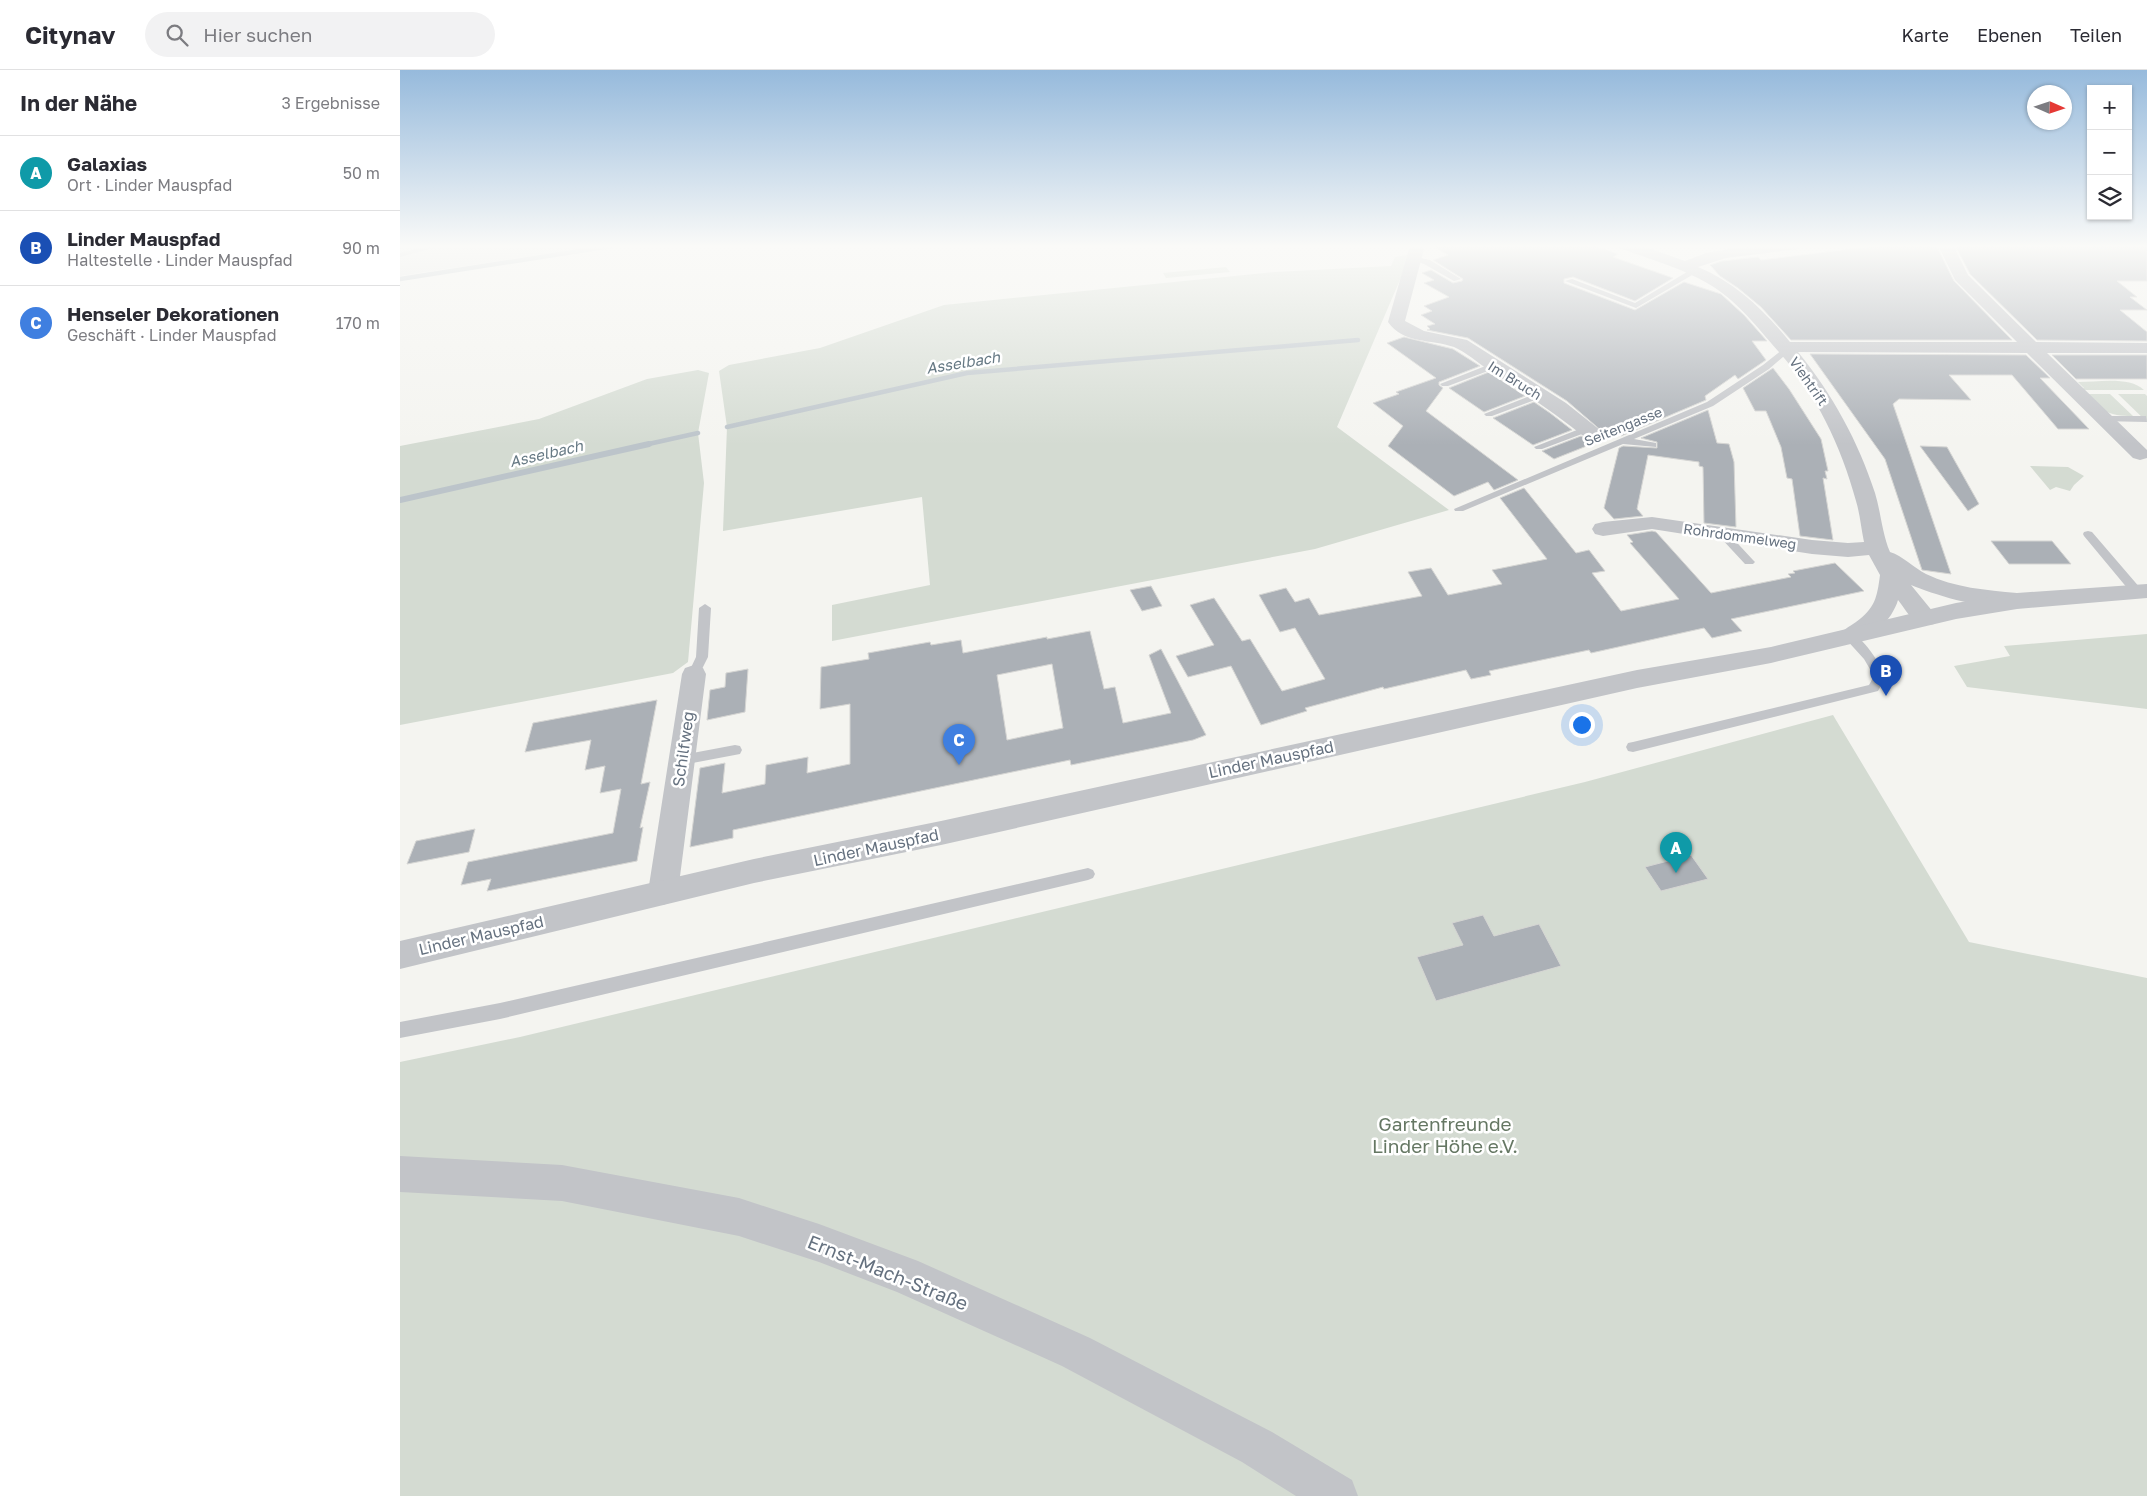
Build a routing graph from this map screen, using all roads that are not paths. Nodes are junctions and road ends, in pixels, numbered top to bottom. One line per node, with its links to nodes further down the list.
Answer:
1 (1399, 312): 7 (street, Im Bruch)
2 (1752, 312): 5 (street, Viehtrift)
3 (1996, 312): 4 (street)
4 (2030, 347): 5 (street); 6 (street); 11 (street)
5 (1786, 348): 14 (lane, Seitengasse); 22 (street, Viehtrift)
6 (2147, 348)
7 (1493, 366): 8 (lane); 9 (street, Im Bruch)
8 (1445, 384)
9 (1540, 395): 10 (lane); 13 (street, Im Bruch)
10 (1489, 414)
11 (2102, 419): 12 (lane); 17 (street)
12 (2146, 420)
13 (1590, 431): 16 (lane)
14 (1624, 440): 15 (lane); 18 (lane, Seitengasse)
15 (1653, 445)
16 (1539, 447)
17 (2140, 454)
18 (1459, 509)
19 (1602, 529): 20 (street, Rohrdommelweg)
20 (1723, 534): 22 (street, Rohrdommelweg); 23 (lane)
21 (2088, 534): 25 (lane)
22 (1876, 545): 24 (street, Viehtrift); 26 (street, Viehtrift)
23 (1749, 562)
24 (1892, 574): 28 (street, Viehtrift); 29 (street)
25 (2142, 591): 26 (street, Linder Mauspfad)
26 (2017, 601): 28 (street, Linder Mauspfad)
27 (705, 608): 30 (lane, Schilfweg)
28 (1926, 618): 29 (street, Linder Mauspfad)
29 (1850, 637): 31 (lane); 35 (street, Linder Mauspfad)
30 (694, 674): 33 (street, Schilfweg)
31 (1633, 747)
32 (735, 750): 33 (lane)
33 (682, 760): 35 (street, Schilfweg)
34 (1088, 874): 37 (lane)
35 (663, 892): 36 (street, Linder Mauspfad)
36 (400, 955)
37 (400, 1030)
38 (400, 1174): 39 (street, Ernst-Mach-Straße)
39 (1336, 1496)

